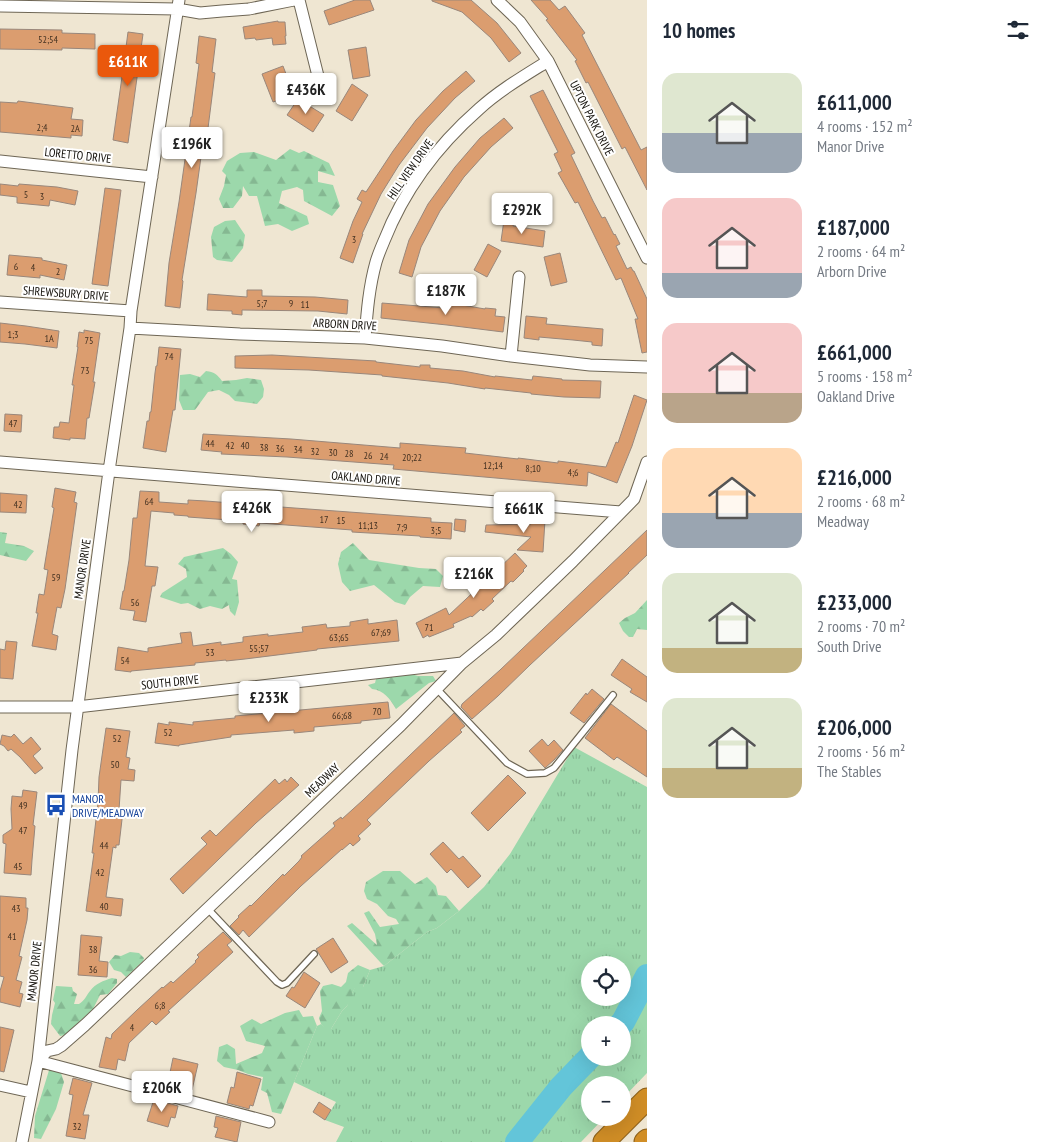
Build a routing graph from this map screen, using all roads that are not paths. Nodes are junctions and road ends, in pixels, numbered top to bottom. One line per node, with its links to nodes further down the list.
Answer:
1 (294, 0): 4 (street)
2 (298, 0): 7 (street)
3 (497, 0): 6 (street, UPTON PARK DRIVE)
4 (178, 5): 5 (street); 9 (street, MANOR DRIVE)
5 (0, 6)
6 (548, 61): 10 (street, UPTON PARK DRIVE); 15 (street, HILL VIEW DRIVE)
7 (323, 96)
8 (0, 161): 9 (street, LORETTO DRIVE)
9 (152, 177): 13 (street, MANOR DRIVE)
10 (647, 258)
11 (519, 278): 16 (street)
12 (0, 302): 13 (street, SHREWSBURY DRIVE)
13 (131, 311): 14 (street, MANOR DRIVE)
14 (130, 328): 15 (street, ARBORN DRIVE); 20 (street, MANOR DRIVE)
15 (364, 338): 16 (street, ARBORN DRIVE)
16 (511, 356): 17 (street, ARBORN DRIVE)
17 (647, 367)
18 (0, 462): 20 (street, OAKLAND DRIVE)
19 (647, 462): 21 (street)
20 (109, 470): 21 (street, OAKLAND DRIVE); 26 (street, MANOR DRIVE)
21 (621, 512): 22 (street, MEADWAY)
22 (462, 663): 23 (street, MEADWAY); 26 (street, SOUTH DRIVE)
23 (437, 688): 24 (lane); 27 (street, MEADWAY)
24 (613, 695)
25 (0, 707): 26 (street, SOUTH DRIVE)
26 (78, 707): 29 (street, MANOR DRIVE)
27 (207, 908): 28 (lane); 29 (street, MEADWAY)
28 (314, 954)
29 (38, 1061): 31 (street, MANOR DRIVE); 33 (street)
30 (0, 1085): 31 (street)
31 (31, 1092): 34 (street, MANOR DRIVE)
32 (647, 1099): 35 (highway)
33 (269, 1122)
34 (22, 1142)
35 (604, 1142)

